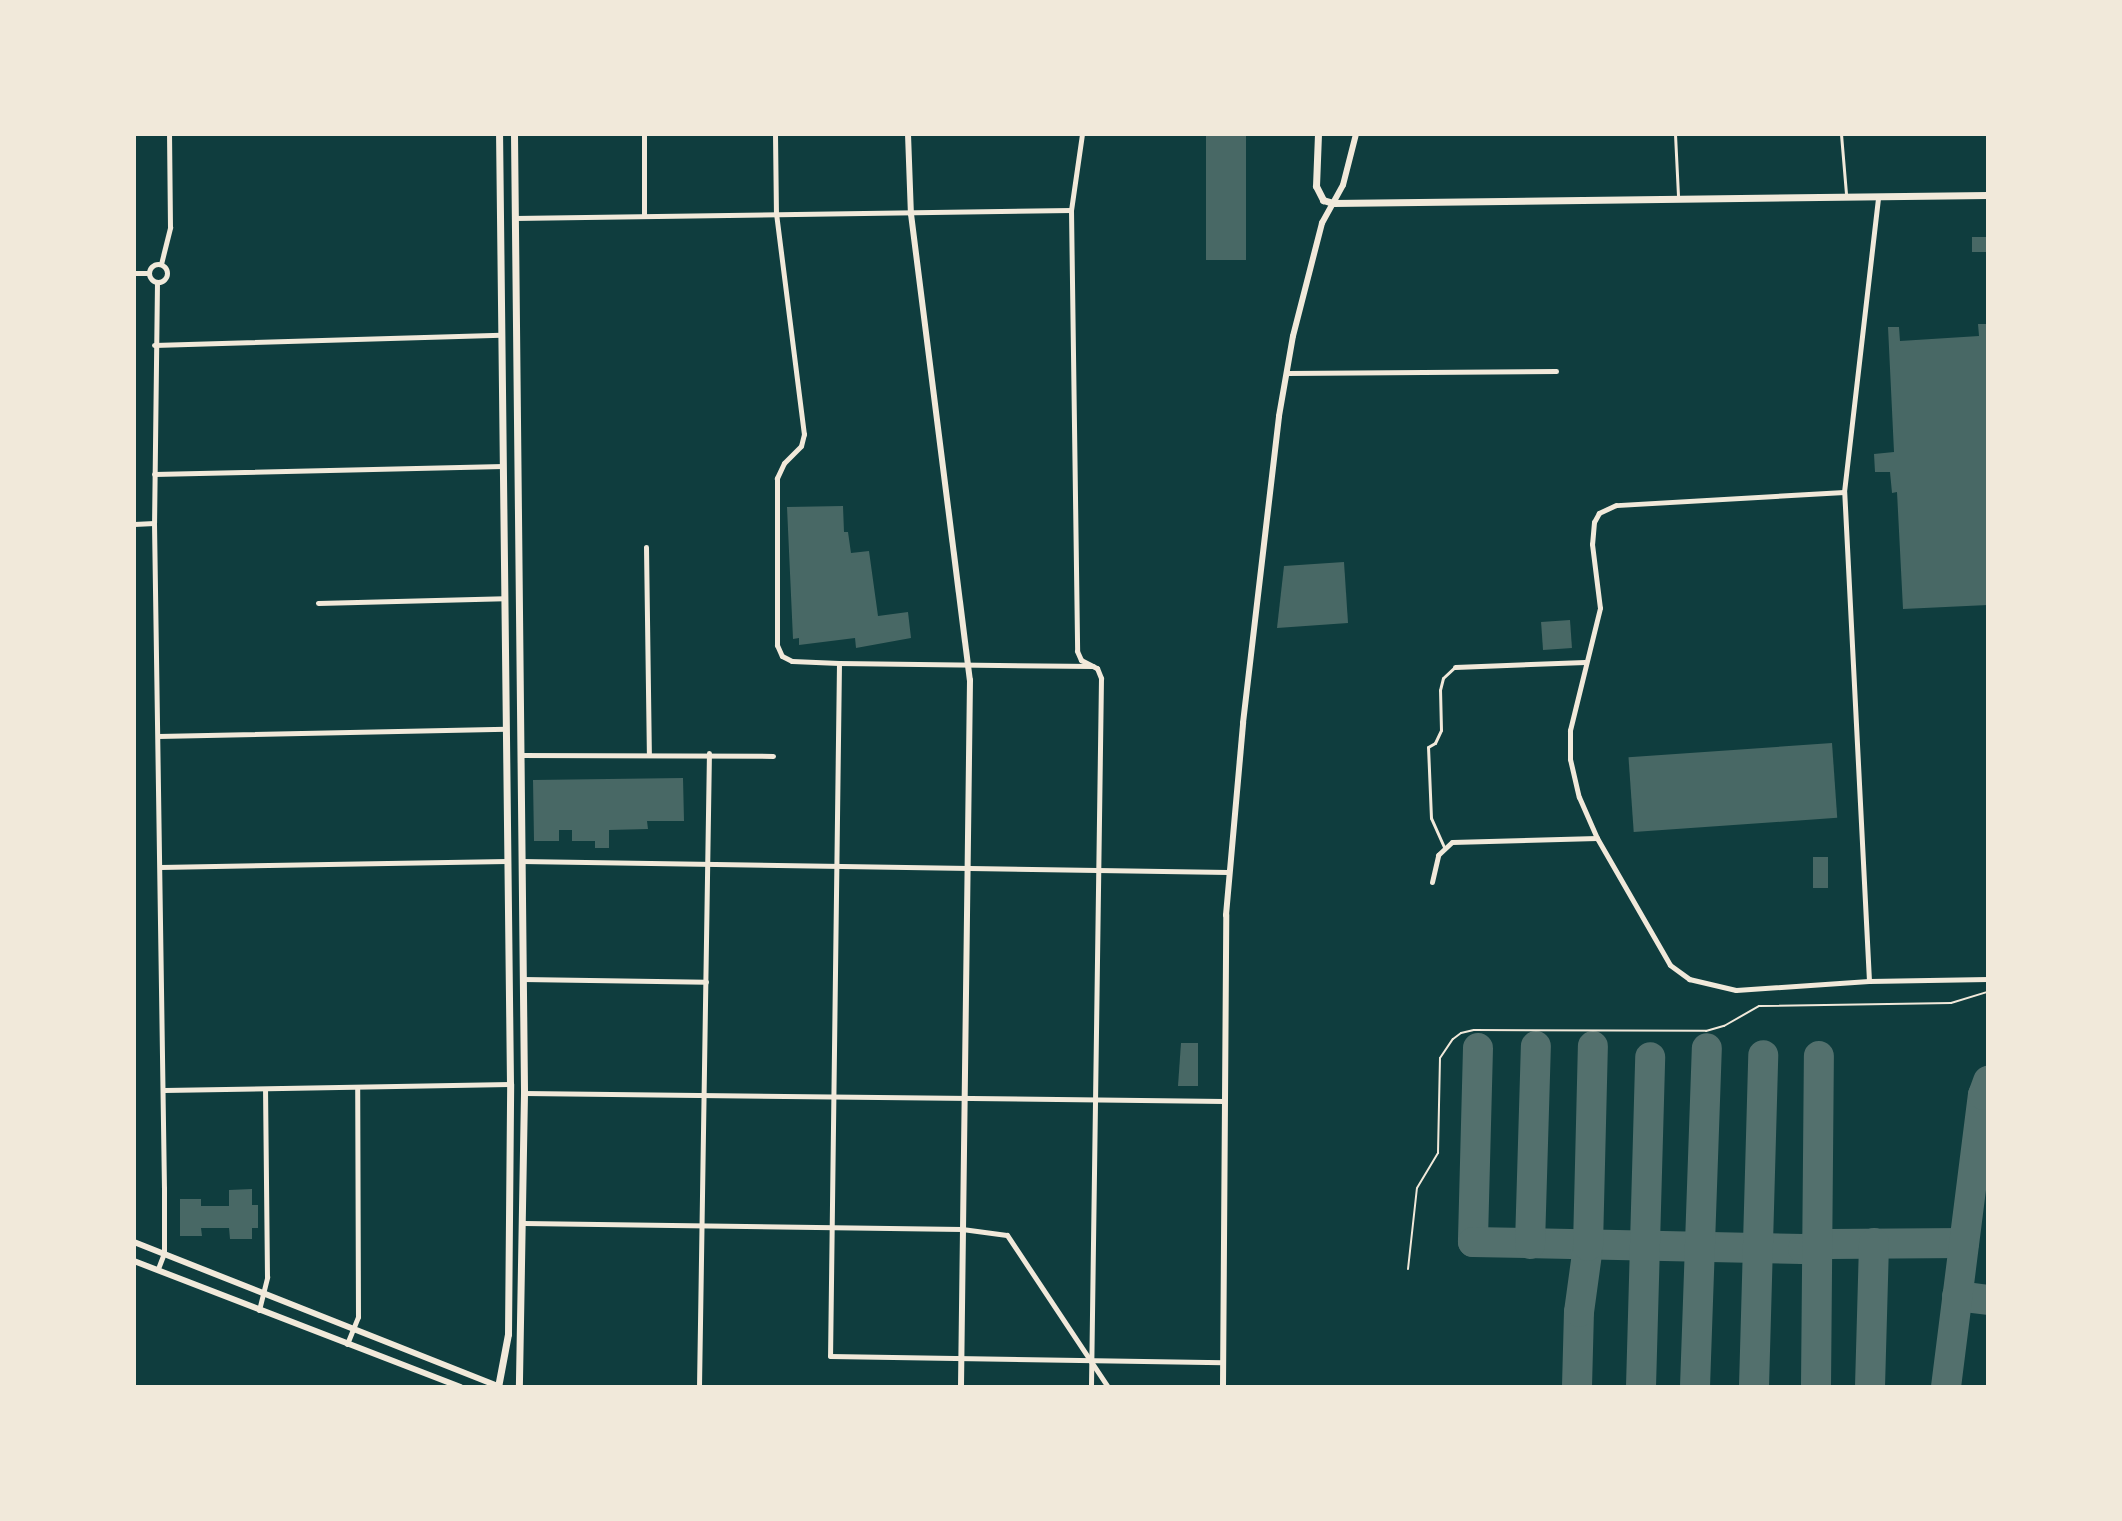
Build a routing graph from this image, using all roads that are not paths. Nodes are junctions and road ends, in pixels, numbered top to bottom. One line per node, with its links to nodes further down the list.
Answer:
1 (169, 134): 22 (street)
2 (499, 134): 26 (main road)
3 (514, 134): 21 (main road)
4 (644, 134): 20 (street)
5 (775, 134): 18 (street)
6 (908, 134): 19 (street)
7 (1082, 134): 17 (street)
8 (1318, 134): 16 (main road)
9 (1356, 134): 16 (street)
10 (1675, 134): 15 (lane)
11 (1841, 134): 14 (lane)
12 (1988, 195): 13 (main road)
13 (1878, 197): 14 (main road); 32 (street)
14 (1846, 198): 15 (main road)
15 (1678, 199): 16 (main road)
16 (1333, 203): 29 (street)
17 (1071, 210): 19 (street); 41 (street)
18 (776, 213): 19 (street); 20 (street); 39 (street)
19 (911, 214): 40 (street)
20 (644, 215): 21 (street)
21 (514, 218): 47 (main road)
22 (161, 264): 24 (street); 25 (street)
23 (134, 273): 24 (street)
24 (149, 273): 25 (street)
25 (157, 282): 27 (street)
26 (501, 335): 27 (street); 30 (main road)
27 (154, 345): 31 (street)
28 (1556, 371): 29 (street)
29 (1287, 373): 58 (street)
30 (503, 466): 31 (street); 36 (main road)
31 (154, 474): 33 (street)
32 (1844, 492): 38 (street); 62 (street)
33 (154, 523): 34 (street); 44 (street)
34 (134, 524)
35 (646, 547): 45 (street)
36 (504, 598): 37 (street); 43 (main road)
37 (318, 603)
38 (1585, 662): 42 (street); 49 (street)
39 (839, 663): 40 (street); 55 (street)
40 (967, 666): 41 (street); 56 (street)
41 (1094, 666): 57 (street)
42 (1455, 667): 50 (lane)
43 (506, 729): 44 (street); 51 (main road)
44 (158, 736): 54 (street)
45 (649, 753): 46 (street); 47 (street)
46 (709, 753): 48 (street); 53 (street)
47 (520, 755): 52 (main road)
48 (773, 756)
49 (1597, 838): 50 (street); 62 (street)
50 (1444, 847): 59 (street)
51 (507, 861): 54 (street); 64 (main road)
52 (521, 861): 53 (street); 60 (main road)
53 (706, 866): 55 (street); 63 (street)
54 (160, 867): 67 (street)
55 (838, 867): 56 (street); 70 (street)
56 (967, 870): 57 (street); 71 (street)
57 (1098, 872): 58 (street); 72 (street)
58 (1228, 872): 73 (street)
59 (1432, 882)
60 (523, 979): 63 (street); 68 (main road)
61 (1988, 979): 62 (street)
62 (1869, 981)
63 (706, 982): 69 (street)
64 (510, 1084): 65 (street); 90 (main road)
65 (357, 1087): 66 (street); 84 (street)
66 (265, 1089): 67 (street); 82 (street)
67 (164, 1090): 79 (street)
68 (524, 1093): 69 (street); 74 (main road)
69 (704, 1095): 70 (street); 75 (street)
70 (835, 1096): 71 (street); 76 (street)
71 (964, 1099): 72 (street); 77 (street)
72 (1095, 1100): 73 (street); 87 (street)
73 (1224, 1101): 88 (street)
74 (524, 1223): 75 (street); 91 (main road)
75 (702, 1225): 76 (street); 92 (street)
76 (833, 1227): 77 (street); 86 (street)
77 (962, 1229): 86 (street); 87 (street)
78 (134, 1242): 79 (street)
79 (164, 1253): 81 (street); 82 (street)
80 (134, 1261): 81 (street)
81 (158, 1269): 83 (street)
82 (265, 1293): 83 (street); 84 (street)
83 (259, 1310): 85 (street)
84 (353, 1328): 85 (street); 90 (street)
85 (347, 1344): 89 (street)
86 (961, 1359): 87 (street); 93 (street)
87 (1091, 1361): 88 (street); 94 (street); 95 (street)
88 (1223, 1362): 96 (street)
89 (461, 1387)
90 (499, 1387)
91 (519, 1387)
92 (699, 1387)
93 (961, 1387)
94 (1091, 1387)
95 (1108, 1387)
96 (1223, 1387)

